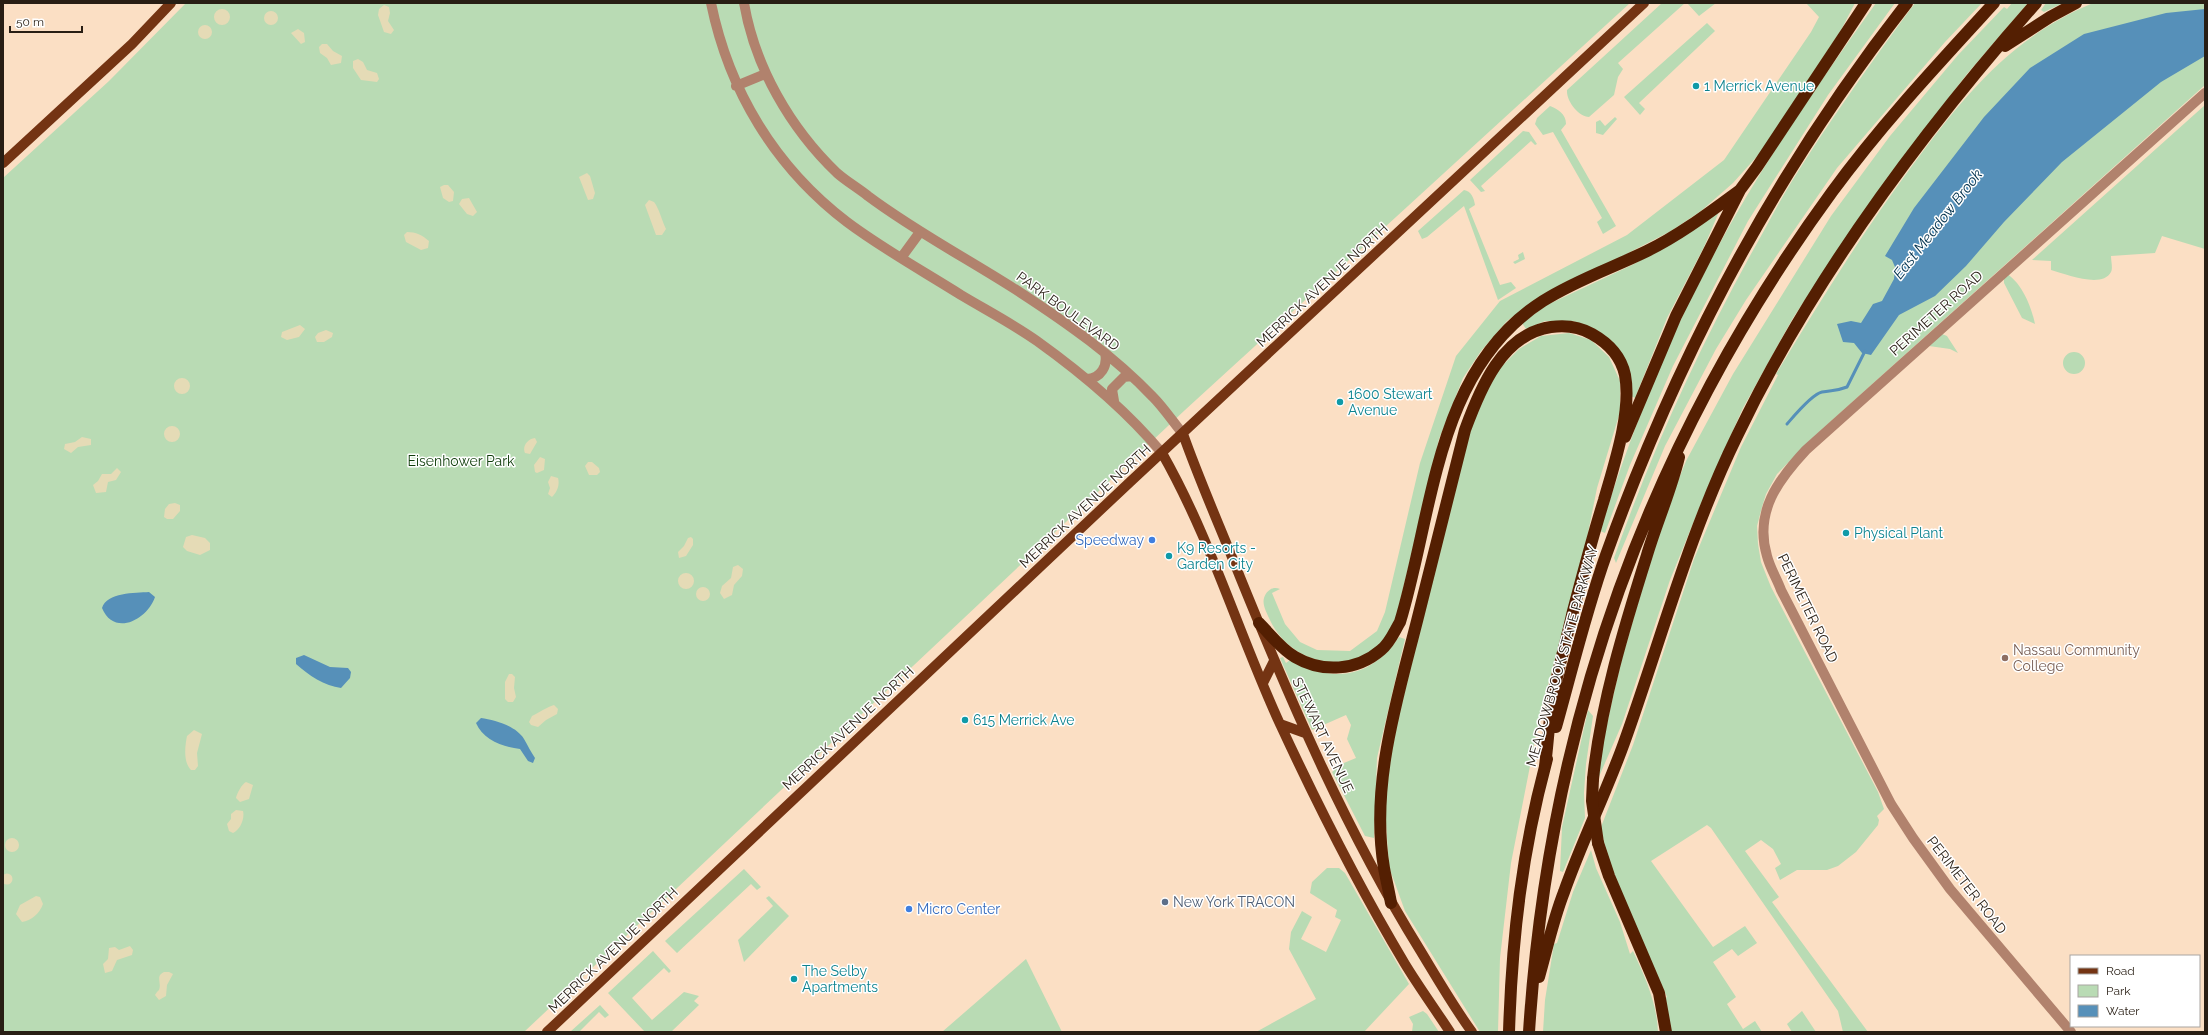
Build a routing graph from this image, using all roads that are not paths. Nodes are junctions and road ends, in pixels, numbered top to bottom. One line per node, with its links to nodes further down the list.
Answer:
1 (711, 3): 12 (street)
2 (744, 3): 11 (street, PARK BOULEVARD)
3 (1644, 3): 23 (main road, MERRICK AVENUE NORTH)
4 (1866, 3): 15 (highway)
5 (1907, 3): 31 (highway, MEADOWBROOK STATE PARKWAY)
6 (1994, 3): 22 (highway)
7 (2036, 3): 10 (highway)
8 (2076, 3): 10 (highway)
9 (169, 4): 14 (main road)
10 (1987, 60): 36 (highway)
11 (765, 74): 12 (street); 16 (street, PARK BOULEVARD)
12 (736, 86): 17 (street)
13 (2205, 93): 43 (street, PERIMETER ROAD)
14 (3, 163)
15 (1740, 190): 25 (highway); 26 (highway)
16 (920, 232): 17 (street); 18 (street, PARK BOULEVARD)
17 (900, 258): 20 (street)
18 (1105, 354): 19 (street, PARK BOULEVARD); 20 (street)
19 (1131, 376): 21 (street); 23 (street, PARK BOULEVARD)
20 (1087, 379): 21 (street)
21 (1114, 402): 24 (street)
22 (1685, 432): 36 (highway); 42 (highway, bridge)
23 (1183, 434): 24 (main road, MERRICK AVENUE NORTH); 26 (main road, STEWART AVENUE)
24 (1162, 453): 28 (main road); 37 (main road, MERRICK AVENUE NORTH)
25 (1617, 456): 31 (highway); 35 (highway)
26 (1259, 623): 27 (main road, STEWART AVENUE)
27 (1274, 661): 28 (main road); 30 (main road, STEWART AVENUE)
28 (1263, 683): 29 (main road)
29 (1280, 724): 30 (main road); 32 (main road)
30 (1305, 733): 33 (main road, STEWART AVENUE)
31 (1545, 766): 40 (highway, MEADOWBROOK STATE PARKWAY)
32 (1336, 837): 33 (main road); 34 (main road)
33 (1358, 841): 34 (main road); 35 (main road, STEWART AVENUE)
34 (1344, 853): 38 (main road)
35 (1391, 903): 39 (main road, STEWART AVENUE)
36 (1531, 1006): 41 (highway)
37 (547, 1032)
38 (1450, 1032)
39 (1472, 1032)
40 (1508, 1032)
41 (1529, 1032)
42 (1666, 1032)
43 (2071, 1032)

